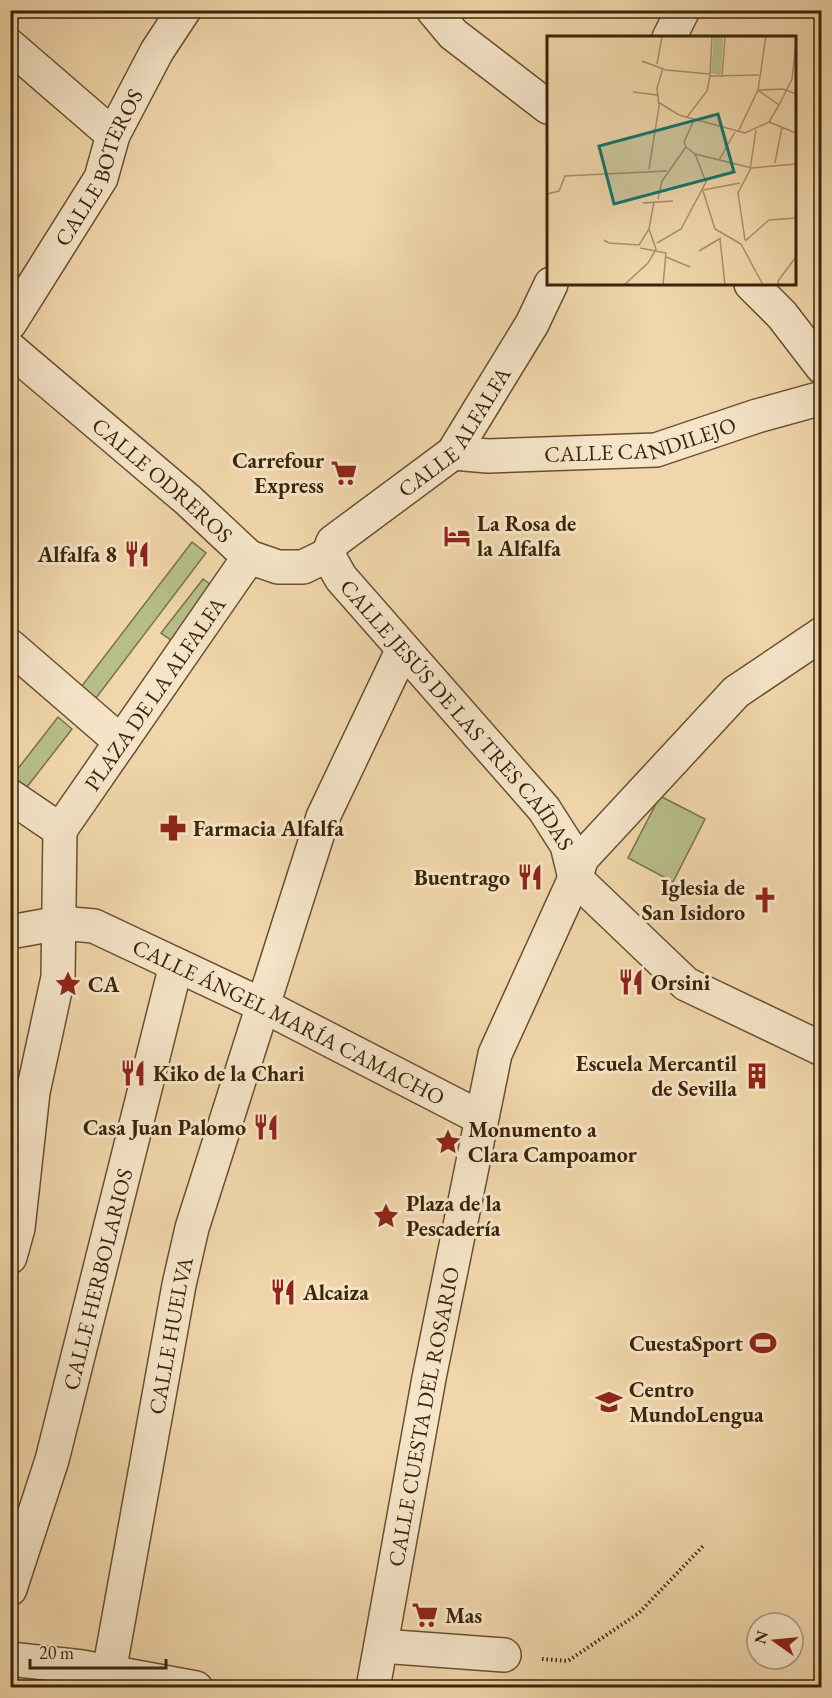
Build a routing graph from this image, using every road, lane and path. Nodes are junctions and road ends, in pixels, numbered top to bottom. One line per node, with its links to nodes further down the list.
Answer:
1 (184, 10): 7 (street, CALLE BOTEROS)
2 (433, 10): 6 (street)
3 (683, 10): 4 (street)
4 (670, 36)
5 (10, 46): 7 (street)
6 (547, 105)
7 (113, 135): 10 (street, CALLE BOTEROS)
8 (551, 285): 14 (street, CALLE ALFALFA)
9 (752, 285): 12 (street)
10 (10, 323)
11 (10, 349): 16 (street, CALLE ODREROS)
12 (822, 367)
13 (822, 398): 14 (street, CALLE CANDILEJO)
14 (453, 453): 15 (street, CALLE ALFALFA)
15 (328, 555): 16 (street, CALLE ODREROS); 19 (street, CALLE JESÚS DE LAS TRES CAÍDAS)
16 (249, 557): 20 (street, PLAZA DE LA ALFALFA)
17 (822, 634): 23 (street, CALLE CUESTA DEL ROSARIO)
18 (10, 646): 20 (street)
19 (403, 649): 23 (street, CALLE JESÚS DE LAS TRES CAÍDAS); 27 (street, CALLE HUELVA)
20 (121, 742): 22 (street, PLAZA DE LA ALFALFA)
21 (10, 796): 22 (street)
22 (60, 831): 24 (street)
23 (575, 878): 28 (street); 29 (street, CALLE CUESTA DEL ROSARIO)
24 (60, 923): 25 (street, CALLE ÁNGEL MARÍA CAMACHO); 26 (street, CALLE ÁNGEL MARÍA CAMACHO); 30 (street)
25 (10, 932)
26 (176, 965): 27 (street, CALLE ÁNGEL MARÍA CAMACHO); 33 (street, CALLE HERBOLARIOS)
27 (264, 1006): 29 (street, CALLE ÁNGEL MARÍA CAMACHO); 37 (street, CALLE HUELVA)
28 (822, 1049)
29 (481, 1118): 34 (street, CALLE CUESTA DEL ROSARIO)
30 (20, 1122): 31 (street)
31 (10, 1257)
32 (704, 1545): 35 (path)
33 (10, 1589)
34 (381, 1646): 35 (street); 39 (street, CALLE CUESTA DEL ROSARIO)
35 (504, 1655)
36 (10, 1659): 37 (street)
37 (109, 1672): 38 (street)
38 (196, 1688)
39 (373, 1688)

